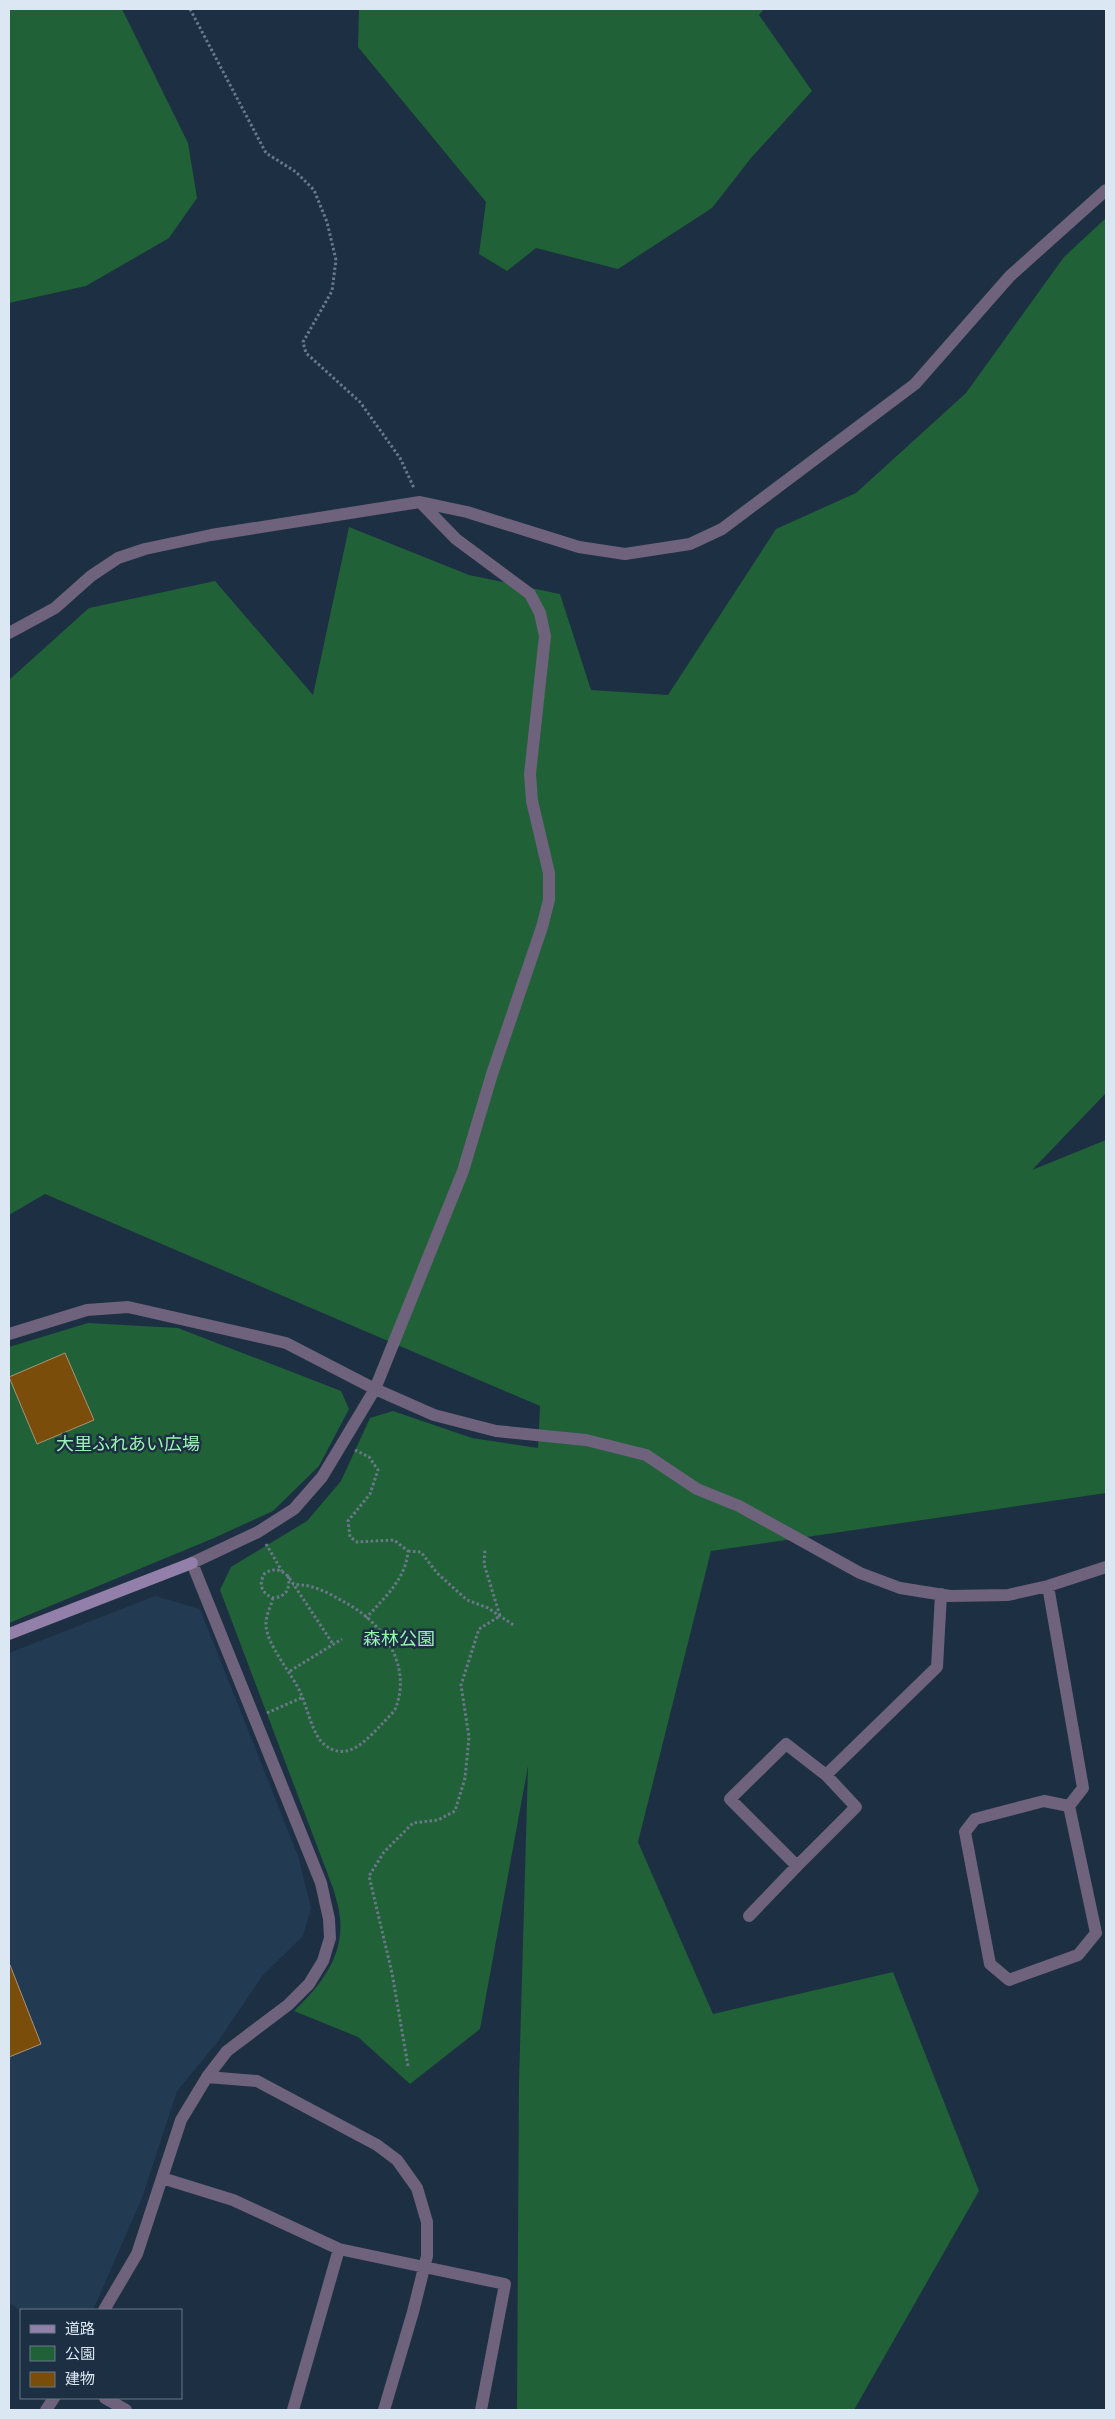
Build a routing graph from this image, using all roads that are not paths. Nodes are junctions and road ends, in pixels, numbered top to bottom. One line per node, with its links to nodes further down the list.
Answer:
1 (1106, 190): 2 (street)
2 (420, 502): 3 (street); 5 (street)
3 (9, 633)
4 (9, 1334): 5 (street)
5 (375, 1389): 6 (street); 9 (street)
6 (192, 1563): 10 (street); 15 (street)
7 (1106, 1568): 8 (street)
8 (1048, 1586): 9 (street); 12 (street)
9 (941, 1594): 11 (street)
10 (9, 1634)
11 (826, 1775): 13 (street); 13 (street)
12 (1069, 1806): 12 (street)
13 (797, 1866): 14 (street)
14 (748, 1916)
15 (207, 2077): 16 (street); 18 (street)
16 (162, 2178): 17 (street); 19 (street)
17 (339, 2249): 18 (street); 24 (street)
18 (424, 2267): 25 (street); 26 (street)
19 (105, 2309)
20 (53, 2399): 22 (street)
21 (107, 2399): 23 (street)
22 (46, 2410)
23 (126, 2410)
24 (294, 2410)
25 (384, 2410)
26 (481, 2410)

